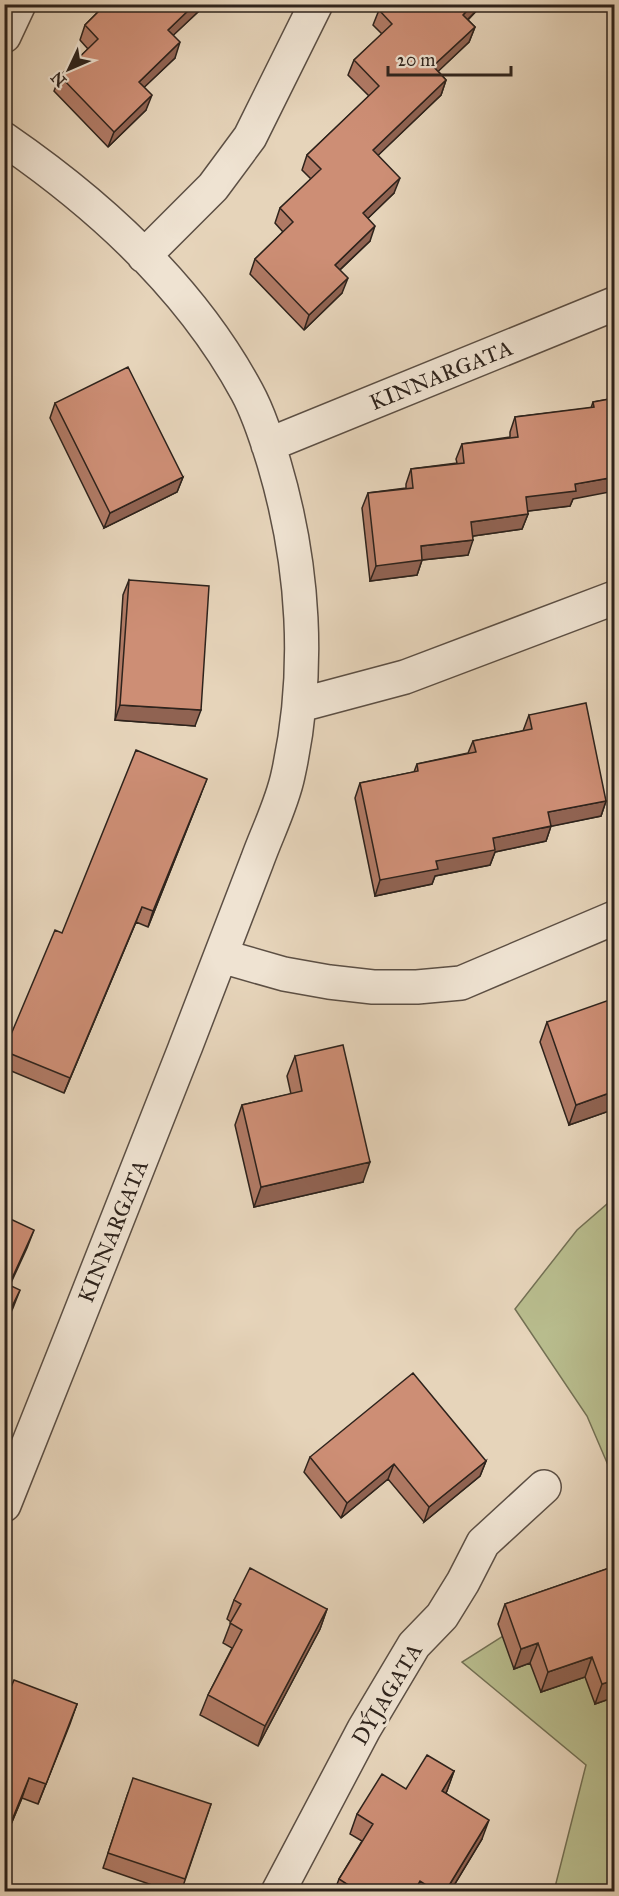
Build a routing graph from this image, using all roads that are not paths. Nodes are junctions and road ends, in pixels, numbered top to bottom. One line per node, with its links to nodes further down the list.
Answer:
1 (19, 4): 3 (street)
2 (316, 4): 5 (street)
3 (4, 36)
4 (4, 139): 5 (street, KINNARGATA)
5 (144, 256): 7 (street, KINNARGATA)
6 (615, 304): 7 (street, KINNARGATA)
7 (268, 445): 9 (street, KINNARGATA)
8 (615, 598): 9 (street)
9 (300, 705): 11 (street, KINNARGATA)
10 (615, 918): 11 (street)
11 (221, 956): 13 (street, KINNARGATA)
12 (544, 1487): 14 (street, DÝJAGATA)
13 (4, 1505)
14 (278, 1892)

